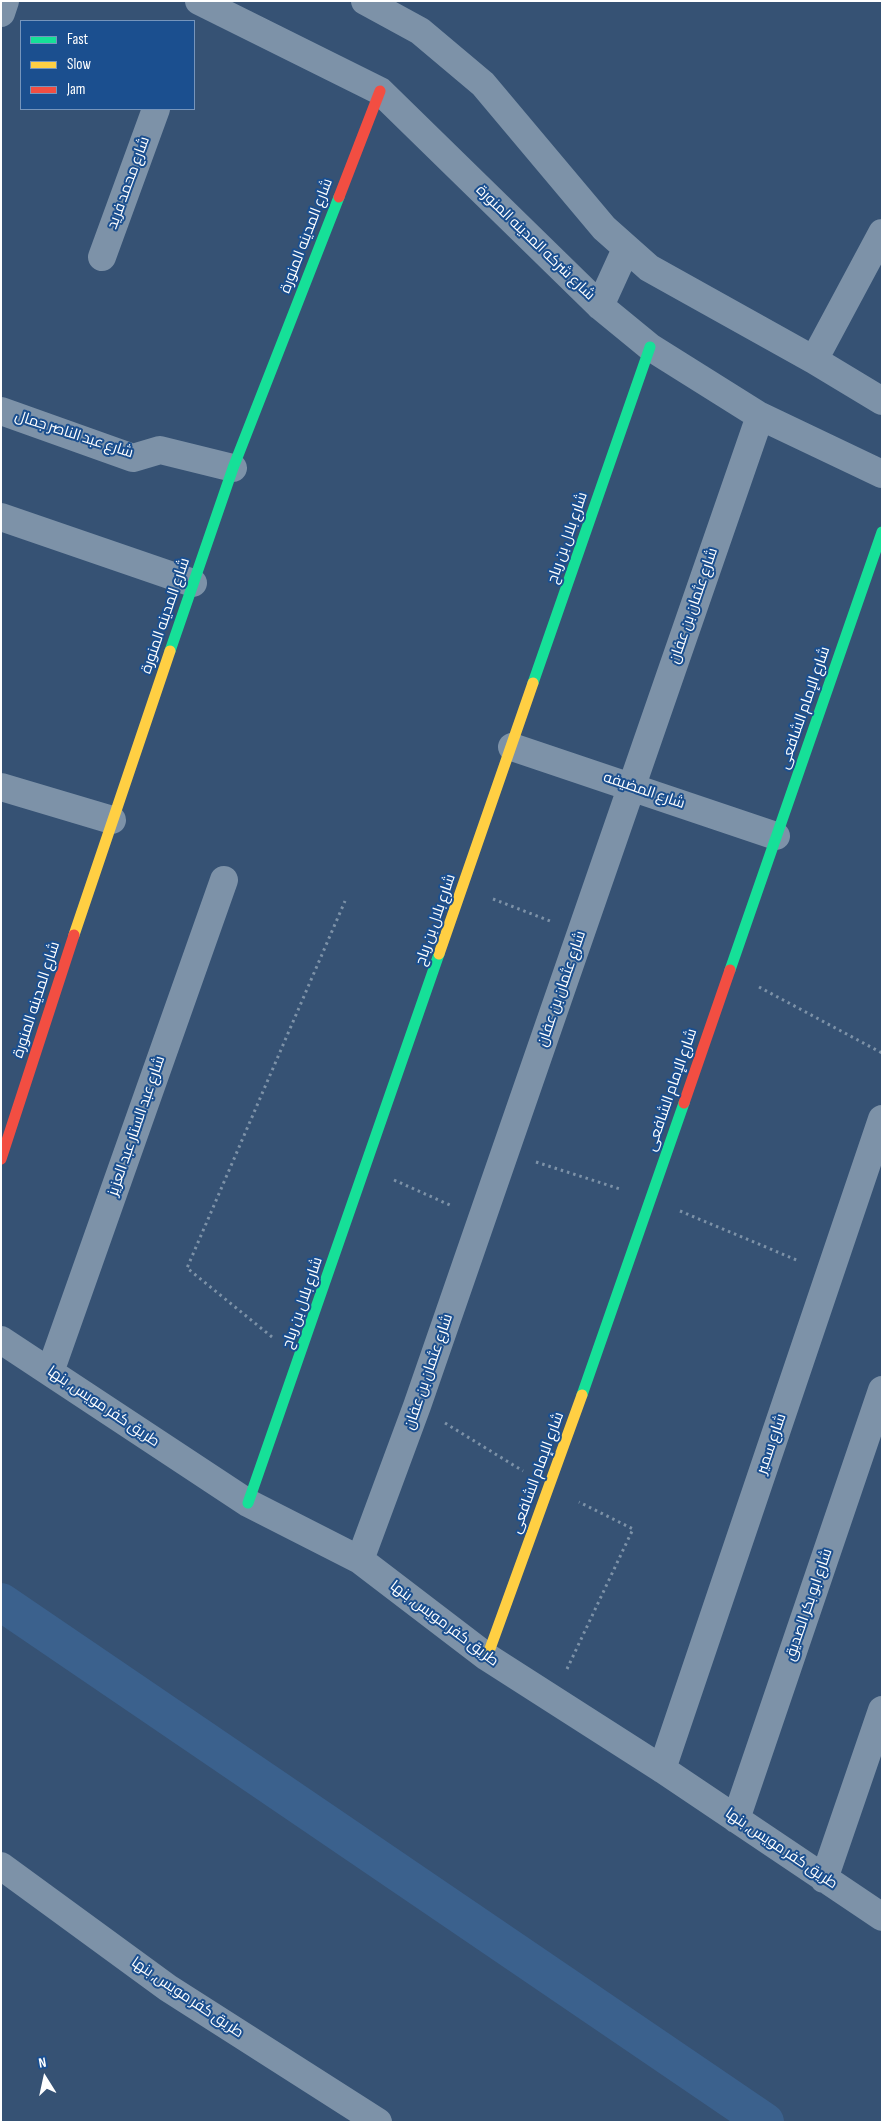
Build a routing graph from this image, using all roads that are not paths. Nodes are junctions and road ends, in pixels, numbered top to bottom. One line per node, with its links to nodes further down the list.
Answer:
1 (5, 1): 5 (street)
2 (195, 1): 6 (street)
3 (199, 1): 7 (street, شارع شركه المدينه المنورة)
4 (365, 1): 10 (street)
5 (1, 13)
6 (188, 20)
7 (380, 91): 12 (street, شارع شركه المدينه المنورة); 18 (street, شارع المدينه المنورة)
8 (156, 110): 11 (street, شارع محمد فريد)
9 (882, 232): 14 (street)
10 (626, 249): 12 (street); 14 (street)
11 (102, 257)
12 (600, 306): 13 (street, شارع شركه المدينه المنورة)
13 (650, 347): 17 (street, شارع شركه المدينه المنورة); 23 (street, شارع بلال بن رباح)
14 (814, 360): 15 (street)
15 (882, 401)
16 (1, 411): 18 (street, شارع عبد الناصر جمال)
17 (760, 416): 19 (street, شارع شركه المدينه المنورة); 25 (street, شارع عثمان بن عفان)
18 (233, 468): 22 (street, شارع المدينه المنورة)
19 (882, 474)
20 (2, 518): 22 (street)
21 (882, 532): 27 (street, شارع الإمام الشافعى)
22 (193, 584): 26 (street, شارع المدينه المنورة)
23 (512, 747): 25 (street, شارع المضيفه); 34 (street, شارع بلال بن رباح)
24 (1, 787): 26 (street)
25 (632, 787): 27 (street, شارع المضيفه); 35 (street, شارع عثمان بن عفان)
26 (112, 820): 30 (street, شارع المدينه المنورة)
27 (776, 836): 36 (street, شارع الإمام الشافعى)
28 (224, 880): 32 (street, شارع عبد الستار عبد العزيز)
29 (882, 1119): 38 (street, شارع سمير)
30 (1, 1159)
31 (1, 1340): 32 (street, طريق كفر مويس, بنها)
32 (50, 1372): 34 (street, طريق كفر مويس, بنها)
33 (882, 1390): 39 (street, شارع ابو بكر الصديق)
34 (248, 1504): 35 (street, طريق كفر مويس, بنها)
35 (360, 1560): 36 (street, طريق كفر مويس, بنها)
36 (487, 1657): 38 (street, طريق كفر مويس, بنها)
37 (882, 1710): 41 (street)
38 (662, 1769): 39 (street, طريق كفر مويس, بنها)
39 (736, 1819): 41 (street, طريق كفر مويس, بنها)
40 (1, 1866): 43 (street, طريق كفر مويس, بنها)
41 (824, 1879): 42 (street, طريق كفر مويس, بنها)
42 (882, 1917)
43 (378, 2122)

